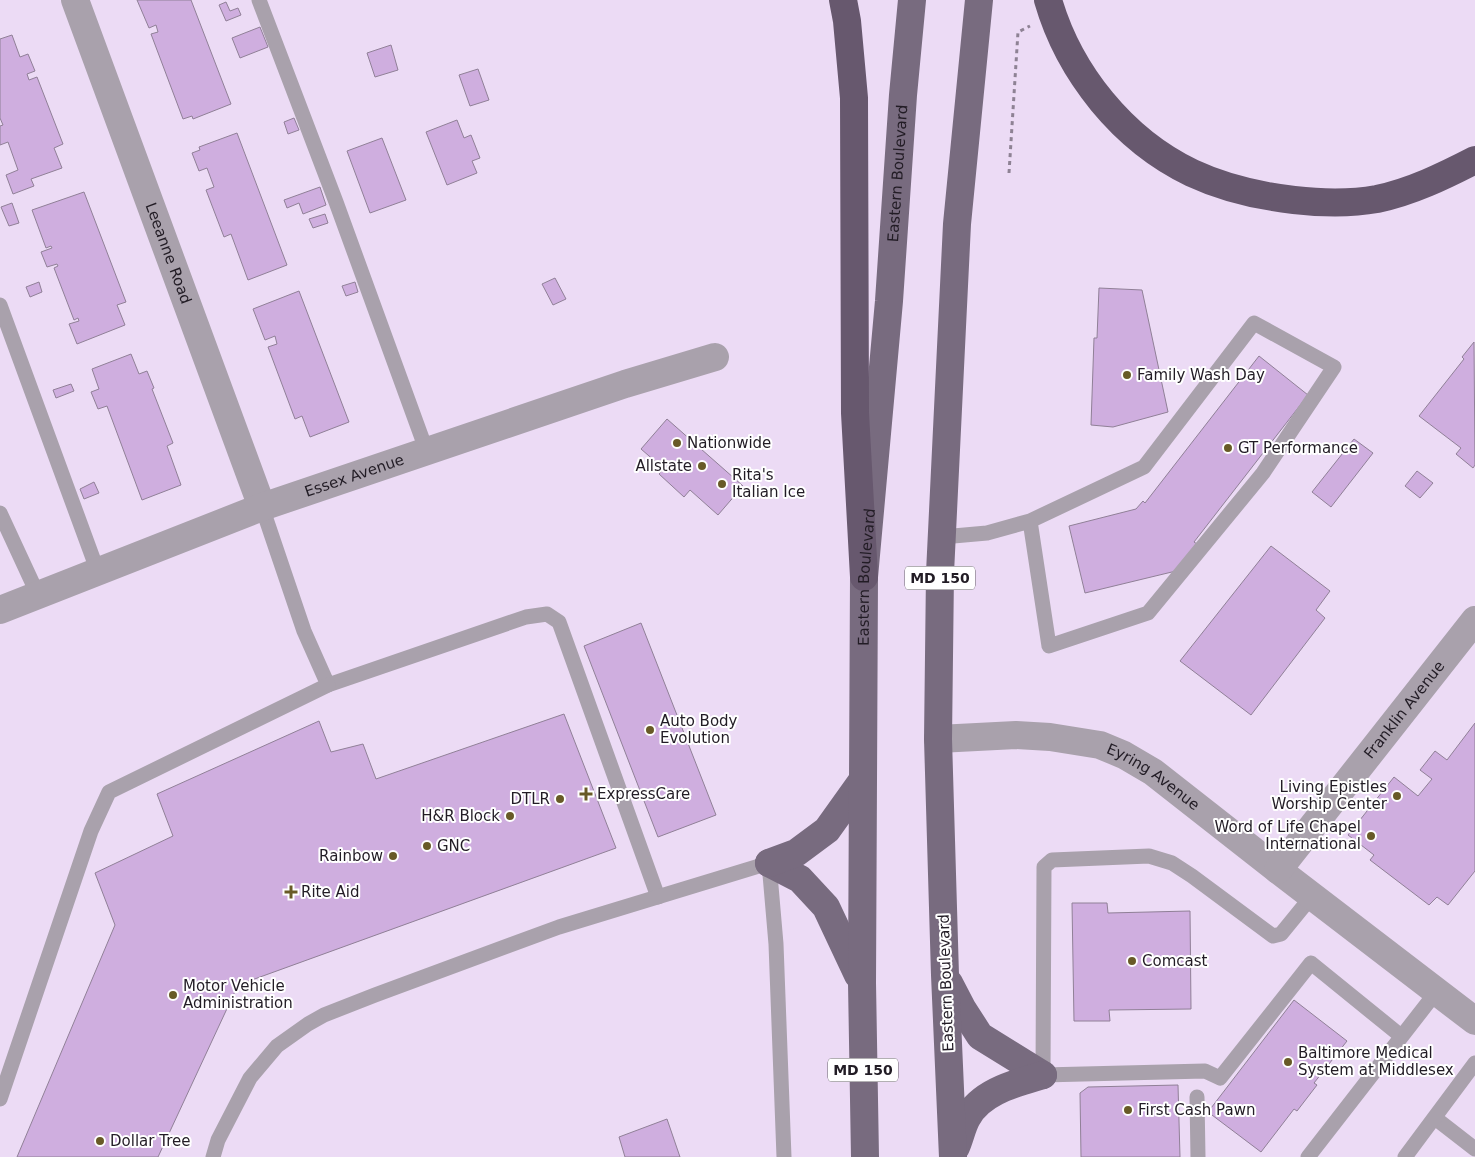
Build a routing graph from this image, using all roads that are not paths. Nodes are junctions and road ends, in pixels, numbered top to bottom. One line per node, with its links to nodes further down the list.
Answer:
1 (75, 0): 11 (street, Leeanne Road)
2 (259, 0): 10 (lane)
3 (843, 0): 16 (highway)
4 (912, 0): 16 (main road, Eastern Boulevard / MD 150)
5 (979, 0): 14 (main road, Eastern Boulevard / MD 150)
6 (1050, 8): 7 (highway)
7 (1475, 160)
8 (0, 305): 15 (lane)
9 (715, 357): 10 (street, Essex Avenue)
10 (427, 452): 11 (street, Essex Avenue)
11 (262, 507): 15 (street, Essex Avenue); 20 (lane)
12 (0, 513): 17 (lane)
13 (1030, 521): 13 (lane); 14 (lane)
14 (942, 537): 21 (main road, Eastern Boulevard / MD 150)
15 (98, 572): 17 (street, Essex Avenue)
16 (864, 578): 22 (main road, Eastern Boulevard / MD 150)
17 (38, 595): 18 (street, Essex Avenue)
18 (0, 610)
19 (1475, 620): 24 (street, Franklin Avenue)
20 (328, 685): 26 (lane); 35 (lane)
21 (938, 739): 24 (street, Eyring Avenue); 27 (main road, Eastern Boulevard / MD 150)
22 (862, 781): 23 (main road); 28 (main road, Eastern Boulevard / MD 150)
23 (769, 863): 26 (lane); 28 (main road); 40 (lane)
24 (1278, 870): 25 (street, Eyring Avenue)
25 (1312, 896): 29 (street, Eyring Avenue); 33 (lane)
26 (658, 897): 39 (lane)
27 (945, 975): 33 (main road); 38 (main road, Eastern Boulevard / MD 150)
28 (862, 983): 41 (main road, Eastern Boulevard / MD 150)
29 (1436, 991): 30 (street, Eyring Avenue); 31 (lane)
30 (1475, 1021)
31 (1401, 1036): 33 (lane); 43 (lane)
32 (1475, 1063): 36 (lane)
33 (1043, 1075): 38 (main road)
34 (1197, 1096): 42 (lane)
35 (0, 1099)
36 (1434, 1118): 37 (lane); 44 (lane)
37 (1475, 1149)
38 (953, 1156)
39 (213, 1157)
40 (784, 1157)
41 (865, 1157)
42 (1198, 1157)
43 (1308, 1157)
44 (1406, 1157)

